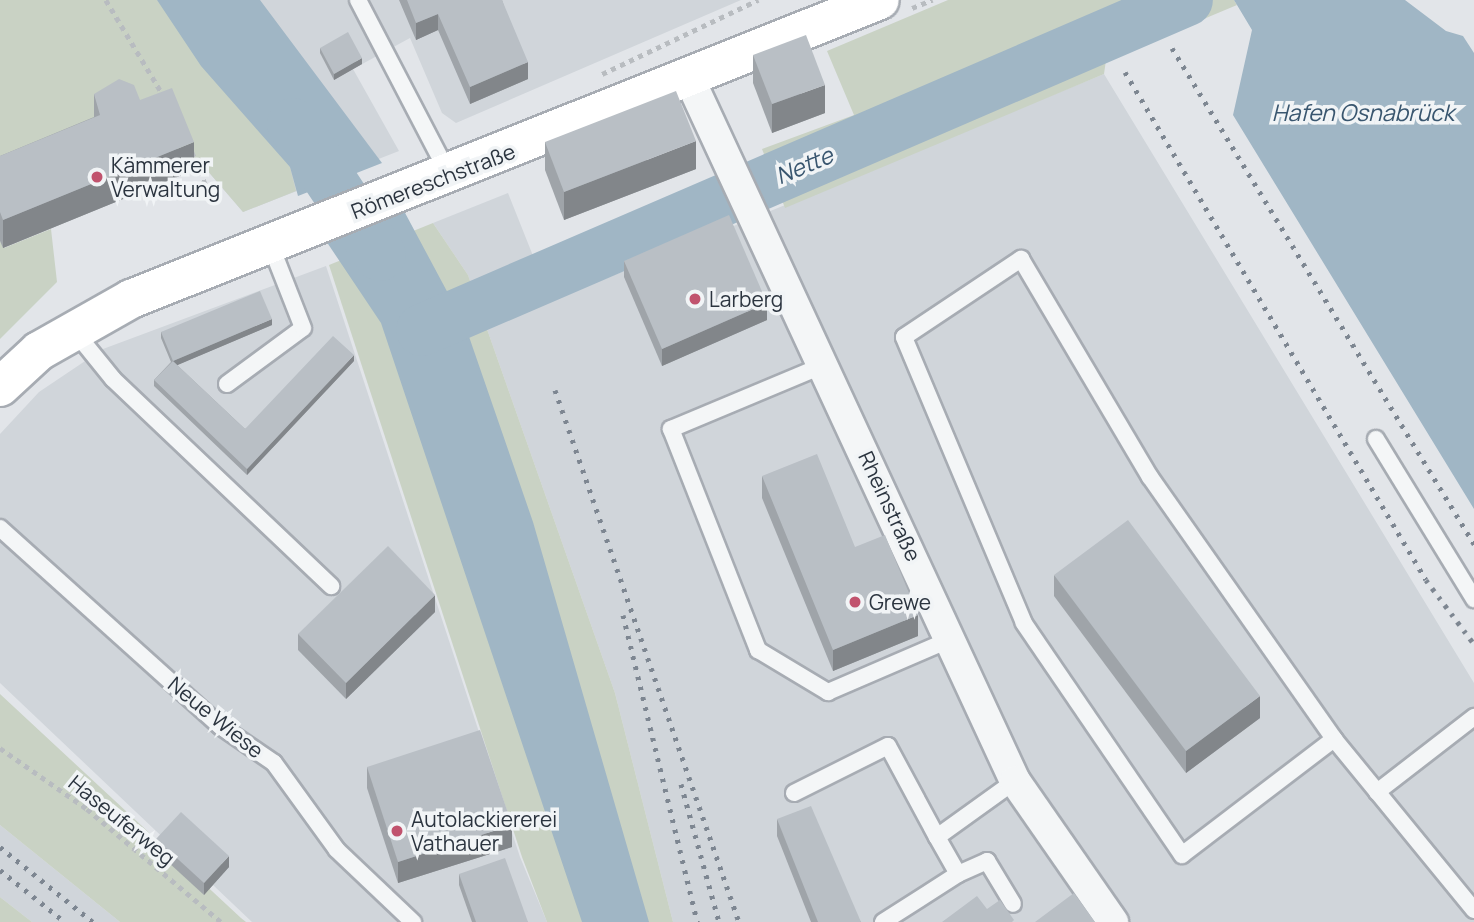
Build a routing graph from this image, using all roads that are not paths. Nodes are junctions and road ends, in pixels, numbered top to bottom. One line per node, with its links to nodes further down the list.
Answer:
1 (358, 0): 4 (lane)
2 (880, 0): 3 (main road, Römereschstraße)
3 (688, 78): 4 (main road, Römereschstraße); 7 (street, Rheinstraße)
4 (450, 175): 5 (main road, Römereschstraße)
5 (270, 244): 6 (main road, Römereschstraße); 8 (lane)
6 (73, 330): 9 (main road, Römereschstraße); 12 (lane)
7 (824, 365): 14 (street, Rheinstraße); 14 (lane)
8 (227, 384)
9 (0, 387)
10 (1376, 439): 13 (lane)
11 (0, 528): 24 (lane, Neue Wiese)
12 (331, 586)
13 (1474, 599)
14 (951, 639): 17 (street, Rheinstraße)
15 (1474, 717): 18 (lane)
16 (1334, 739): 16 (lane); 18 (lane)
17 (1015, 781): 20 (lane); 26 (street, Rheinstraße)
18 (1377, 792): 23 (lane)
19 (794, 793): 20 (lane)
20 (937, 837): 21 (lane)
21 (958, 874): 22 (lane); 25 (lane)
22 (1013, 904)
23 (1474, 910)
24 (413, 922)
25 (883, 922)
26 (1113, 922)

